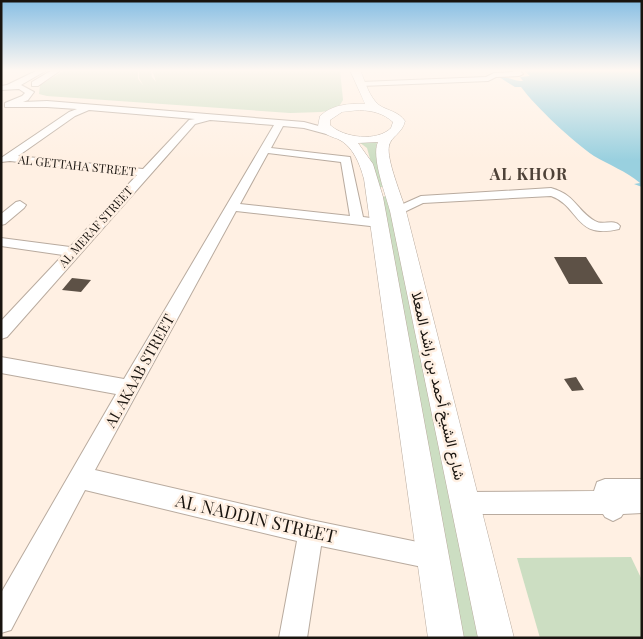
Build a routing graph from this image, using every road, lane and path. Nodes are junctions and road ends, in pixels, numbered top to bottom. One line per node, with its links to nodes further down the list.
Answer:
1 (58, 100): 8 (street)
2 (350, 100): 5 (main road)
3 (368, 100): 6 (main road)
4 (5, 105): 7 (street)
5 (343, 108): 6 (main road); 8 (main road)
6 (377, 109): 12 (main road)
7 (70, 110): 9 (street); 14 (street)
8 (329, 114): 11 (main road)
9 (189, 119): 10 (street); 15 (street, AL MERAF STREET)
10 (280, 123): 11 (street); 13 (street, AL AKAAB STREET)
11 (337, 135): 12 (main road); 19 (main road, شارع الشيخ أحمد بن راشد المعلا)
12 (387, 136): 19 (main road, شارع الشيخ أحمد بن راشد المعلا)
13 (265, 150): 18 (street, AL AKAAB STREET); 19 (street)
14 (5, 161): 15 (street, AL GETTAHA STREET)
15 (145, 173): 23 (street, AL MERAF STREET)
16 (421, 200): 19 (street); 19 (street); 21 (street)
17 (20, 205): 20 (street)
18 (233, 207): 19 (street); 26 (street, AL AKAAB STREET)
19 (381, 211): 31 (main road, شارع الشيخ أحمد بن راشد المعلا); 34 (main road, شارع الشيخ أحمد بن راشد المعلا)
20 (1, 221)
21 (614, 226)
22 (1, 242): 23 (street)
23 (75, 252): 24 (street, AL MERAF STREET)
24 (1, 332)
25 (1, 365): 26 (street)
26 (129, 388): 27 (street, AL AKAAB STREET)
27 (81, 478): 33 (street, AL NADDIN STREET); 35 (street, AL AKAAB STREET)
28 (642, 490): 29 (street)
29 (609, 502): 30 (street); 31 (street); 32 (street)
30 (642, 502)
31 (465, 503): 38 (main road, شارع الشيخ أحمد بن راشد المعلا)
32 (642, 509)
33 (311, 532): 34 (street, AL NADDIN STREET); 36 (street)
34 (432, 557): 37 (main road, شارع الشيخ أحمد بن راشد المعلا)
35 (1, 620)
36 (293, 638)
37 (446, 638)
38 (496, 638)

